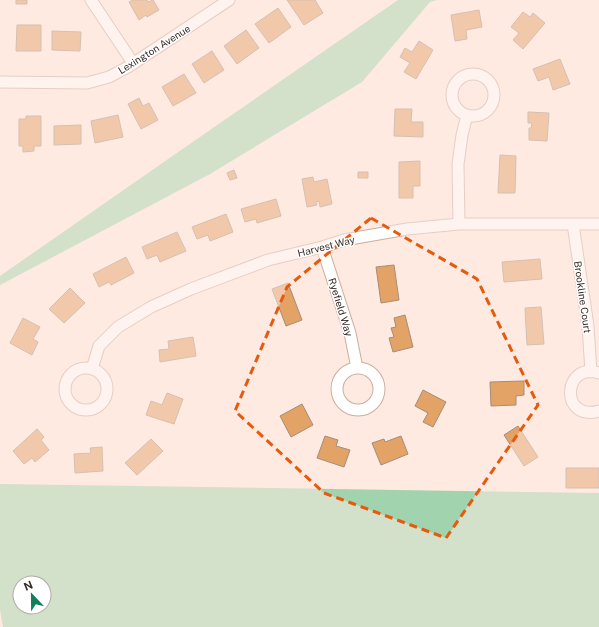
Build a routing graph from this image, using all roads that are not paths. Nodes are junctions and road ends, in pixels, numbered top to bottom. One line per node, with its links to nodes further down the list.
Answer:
1 (91, 0): 3 (street)
2 (229, 0): 3 (street, Lexington Avenue)
3 (133, 63): 4 (street, Lexington Avenue)
4 (0, 82)
5 (467, 115): 6 (street)
6 (459, 224): 7 (street, Harvest Way); 9 (street, Harvest Way)
7 (573, 224): 8 (street, Harvest Way); 12 (street, Brookline Court)
8 (599, 224)
9 (322, 247): 10 (street, Ryefield Way); 11 (street, Harvest Way)
10 (357, 368)
11 (92, 369)
12 (595, 372): 13 (street, Brookline Court)
13 (599, 411)

